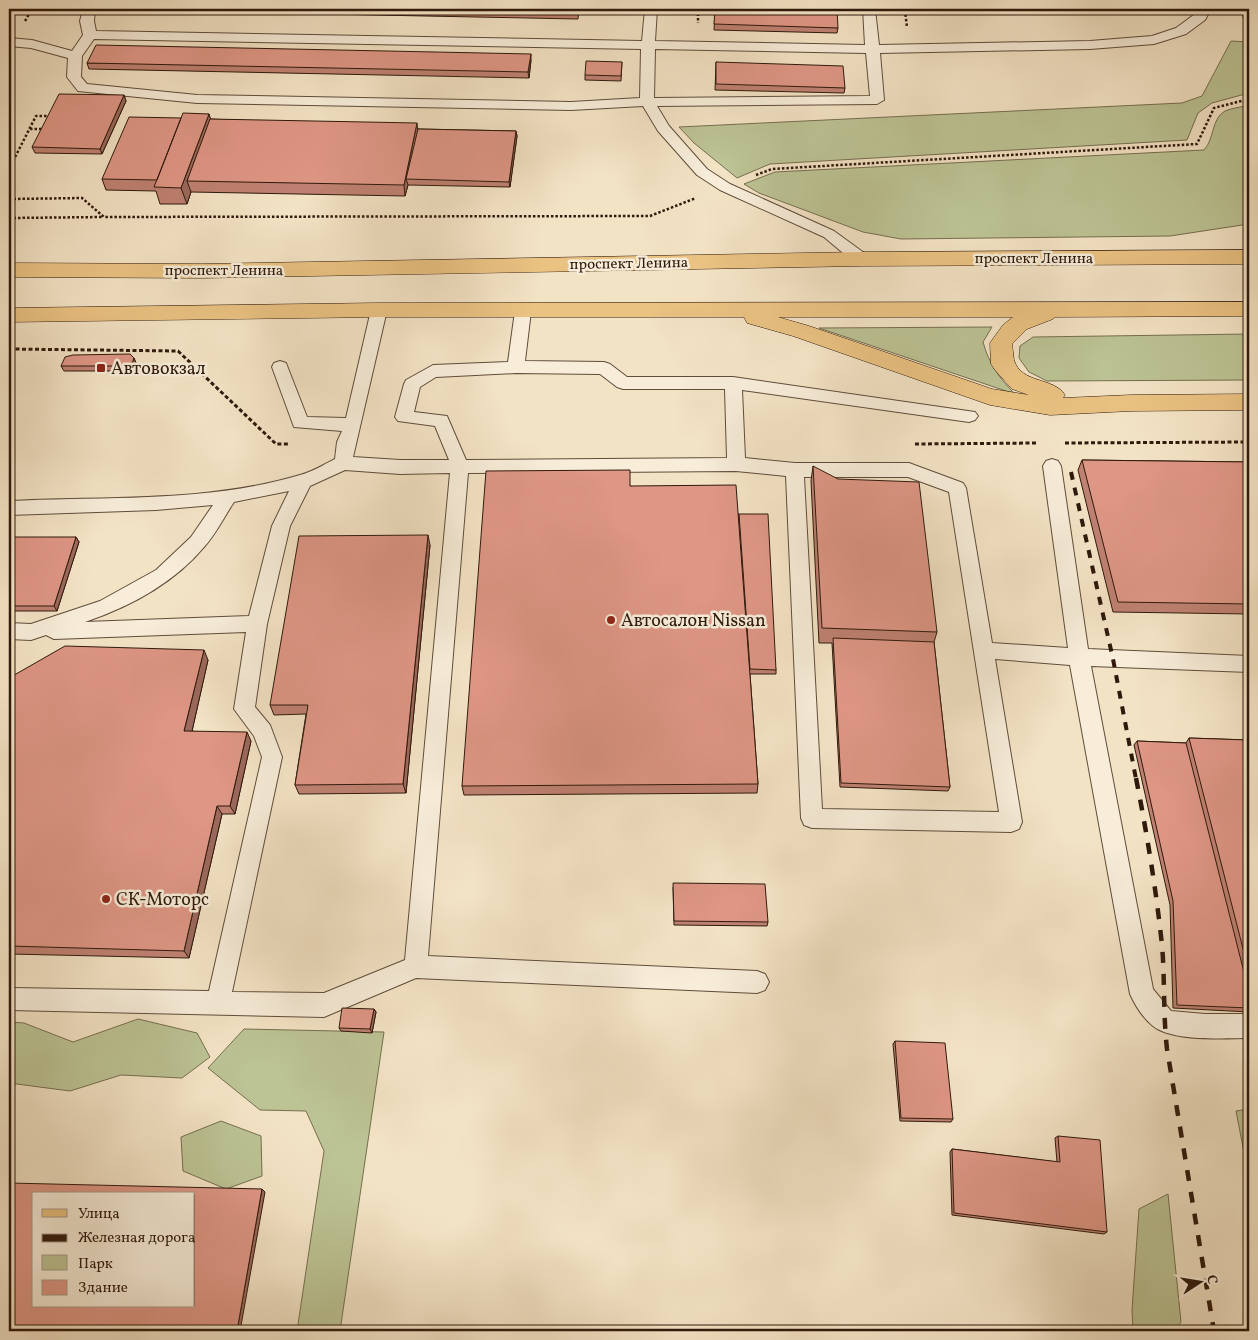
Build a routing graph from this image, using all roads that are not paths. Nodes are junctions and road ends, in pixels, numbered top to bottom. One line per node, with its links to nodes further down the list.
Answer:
1 (89, 9): 5 (lane)
2 (651, 9): 7 (lane)
3 (869, 9): 8 (lane)
4 (1205, 9): 8 (lane)
5 (90, 35): 7 (lane); 9 (lane)
6 (9, 42): 9 (lane)
7 (648, 44): 8 (lane); 10 (lane)
8 (873, 49): 10 (lane)
9 (75, 56): 10 (lane)
10 (647, 102): 14 (lane)
11 (1249, 239): 12 (main road)
12 (1126, 257): 13 (main road, проспект Ленина); 14 (main road, проспект Ленина)
13 (1249, 257)
14 (861, 259): 15 (main road, проспект Ленина)
15 (9, 270)
16 (1063, 309): 17 (main road); 19 (main road); 26 (main road)
17 (1249, 309)
18 (379, 310): 20 (main road); 21 (main road); 28 (lane)
19 (727, 310): 20 (main road); 26 (main road)
20 (523, 311): 23 (lane)
21 (9, 314)
22 (280, 367): 28 (lane)
23 (516, 367): 24 (lane); 31 (lane)
24 (733, 384): 27 (lane); 30 (lane)
25 (1249, 402): 26 (main road)
26 (1131, 403)
27 (969, 416)
28 (352, 426): 29 (lane)
29 (343, 463): 31 (lane); 34 (lane)
30 (736, 464): 31 (lane); 33 (lane)
31 (460, 466): 43 (lane)
32 (1052, 466): 41 (lane)
33 (795, 470): 40 (lane); 40 (lane)
34 (303, 482): 35 (lane); 37 (lane)
35 (228, 496): 36 (lane); 39 (lane)
36 (9, 508)
37 (257, 624): 39 (lane); 46 (lane)
38 (9, 631): 39 (lane)
39 (31, 632)
40 (983, 650): 41 (lane)
41 (1079, 657): 42 (lane); 47 (lane)
42 (1249, 664)
43 (416, 967): 44 (lane); 46 (lane)
44 (757, 982)
45 (9, 999): 46 (lane)
46 (218, 1004)
47 (1249, 1026)

